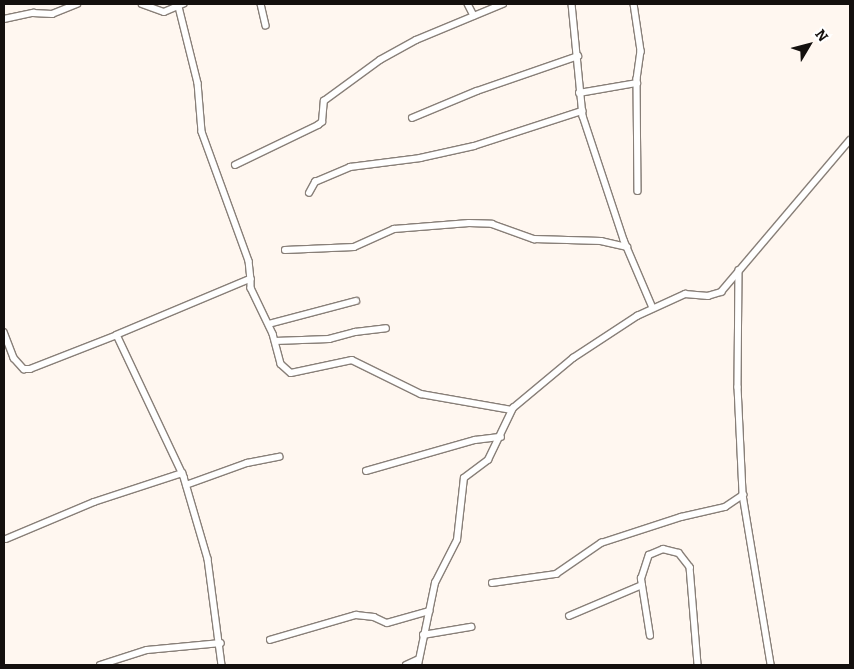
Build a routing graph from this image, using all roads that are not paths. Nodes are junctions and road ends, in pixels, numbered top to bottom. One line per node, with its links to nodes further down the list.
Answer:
1 (77, 4): 10 (street)
2 (142, 4): 8 (street)
3 (261, 4): 11 (street)
4 (468, 4): 9 (street)
5 (503, 4): 9 (street)
6 (572, 4): 12 (street)
7 (634, 4): 13 (street)
8 (181, 5): 24 (street)
9 (474, 16): 18 (street)
10 (4, 19)
11 (266, 25)
12 (578, 56): 14 (street); 16 (street)
13 (637, 83): 14 (street); 19 (street)
14 (579, 93): 15 (street)
15 (582, 111): 20 (street); 21 (street)
16 (412, 118)
17 (850, 140): 23 (street)
18 (235, 165)
19 (638, 191)
20 (309, 193)
21 (627, 247): 22 (street); 26 (street)
22 (285, 250)
23 (739, 270): 26 (street); 38 (street)
24 (250, 279): 27 (street); 30 (street)
25 (356, 301): 27 (street)
26 (653, 308): 32 (street)
27 (269, 324): 31 (street)
28 (386, 328): 31 (street)
29 (4, 332): 30 (street)
30 (117, 335): 36 (street)
31 (275, 341): 32 (street)
32 (512, 410): 33 (street)
33 (501, 437): 35 (street); 42 (street)
34 (279, 457): 37 (street)
35 (366, 471)
36 (182, 473): 37 (street); 39 (street)
37 (186, 484): 48 (street)
38 (743, 495): 40 (street); 54 (street)
39 (6, 539)
40 (492, 583)
41 (642, 585): 43 (street); 46 (street); 53 (street)
42 (429, 611): 45 (street); 47 (street)
43 (569, 616)
44 (470, 627): 45 (street)
45 (423, 635): 49 (street)
46 (650, 636)
47 (270, 640)
48 (221, 643): 50 (street); 51 (street)
49 (418, 662): 52 (street)
50 (100, 665)
51 (222, 665)
52 (406, 665)
53 (698, 665)
54 (771, 665)

